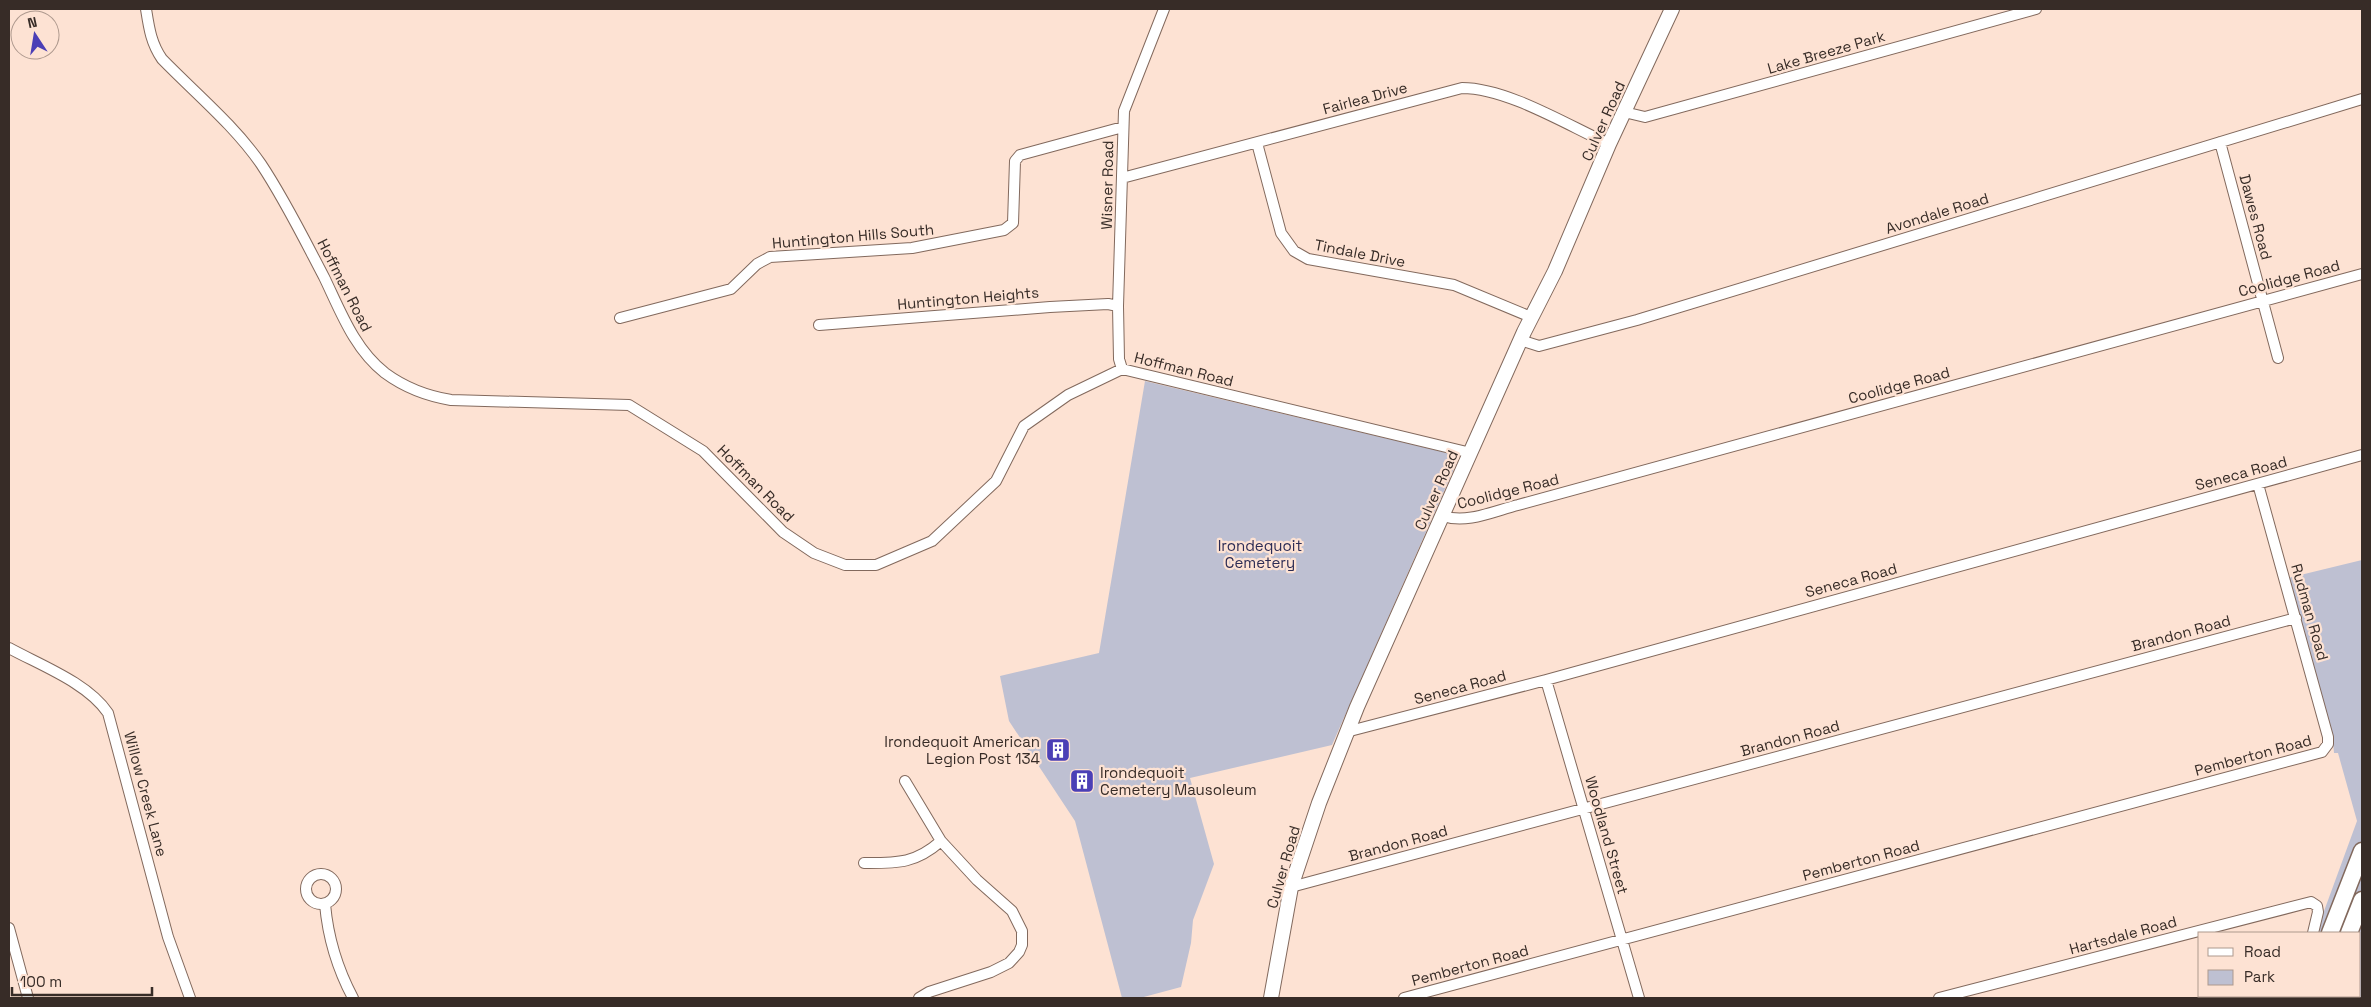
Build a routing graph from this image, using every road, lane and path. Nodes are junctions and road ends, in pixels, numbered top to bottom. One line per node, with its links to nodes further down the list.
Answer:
1 (146, 9): 20 (street, Hoffman Road)
2 (1164, 9): 7 (street, Wisner Road)
3 (1672, 9): 6 (main road, Culver Road)
4 (2036, 9): 6 (street, Lake Breeze Park)
5 (2362, 99): 8 (street, Avondale Road)
6 (1624, 112): 10 (main road, Culver Road)
7 (1123, 128): 11 (street, Wisner Road); 16 (street, Huntington Hills South)
8 (2220, 142): 13 (street, Dawes Road); 18 (street, Avondale Road)
9 (1257, 143): 10 (street, Fairlea Drive); 11 (street, Fairlea Drive); 15 (street, Tindale Drive)
10 (1609, 144): 15 (main road, Culver Road)
11 (1122, 178): 14 (street, Wisner Road)
12 (2362, 274): 13 (street, Coolidge Road)
13 (2262, 301): 19 (street, Dawes Road); 24 (street, Coolidge Road)
14 (1118, 306): 17 (street, Huntington Heights); 20 (street, Wisner Road)
15 (1531, 317): 18 (main road, Culver Road)
16 (620, 318)
17 (819, 326)
18 (1520, 340): 21 (main road, Culver Road)
19 (2278, 358)
20 (1122, 369): 21 (street, Hoffman Road)
21 (1471, 453): 24 (main road, Culver Road)
22 (2362, 455): 23 (street, Seneca Road)
23 (2258, 484): 25 (street, Rudman Road); 27 (street, Seneca Road)
24 (1443, 516): 28 (main road, Culver Road)
25 (2296, 618): 29 (street, Rudman Road); 31 (street, Brandon Road)
26 (9, 648): 47 (street, Willow Creek Lane)
27 (1546, 680): 28 (street, Seneca Road); 31 (street, Woodland Street)
28 (1346, 732): 35 (main road, Culver Road)
29 (2326, 749): 44 (street, Pemberton Road)
30 (905, 781): 32 (street)
31 (1584, 809): 35 (street, Brandon Road); 44 (street, Woodland Street)
32 (941, 842): 34 (street); 49 (street)
33 (2362, 851): 41 (main road)
34 (864, 862)
35 (1291, 887): 50 (main road, Culver Road)
36 (2362, 900): 42 (main road)
37 (324, 904): 48 (street)
38 (9, 928): 46 (street)
39 (2200, 932): 40 (street, Hartsdale Road)
40 (2313, 932)
41 (2330, 932)
42 (2349, 932)
43 (2198, 933): 45 (street, Hartsdale Road)
44 (1622, 940): 51 (street, Pemberton Road); 52 (street, Woodland Street)
45 (1972, 994): 53 (street, Hartsdale Road)
46 (28, 998)
47 (190, 998)
48 (353, 998)
49 (919, 998)
50 (1271, 998)
51 (1404, 998)
52 (1639, 998)
53 (1939, 998)

